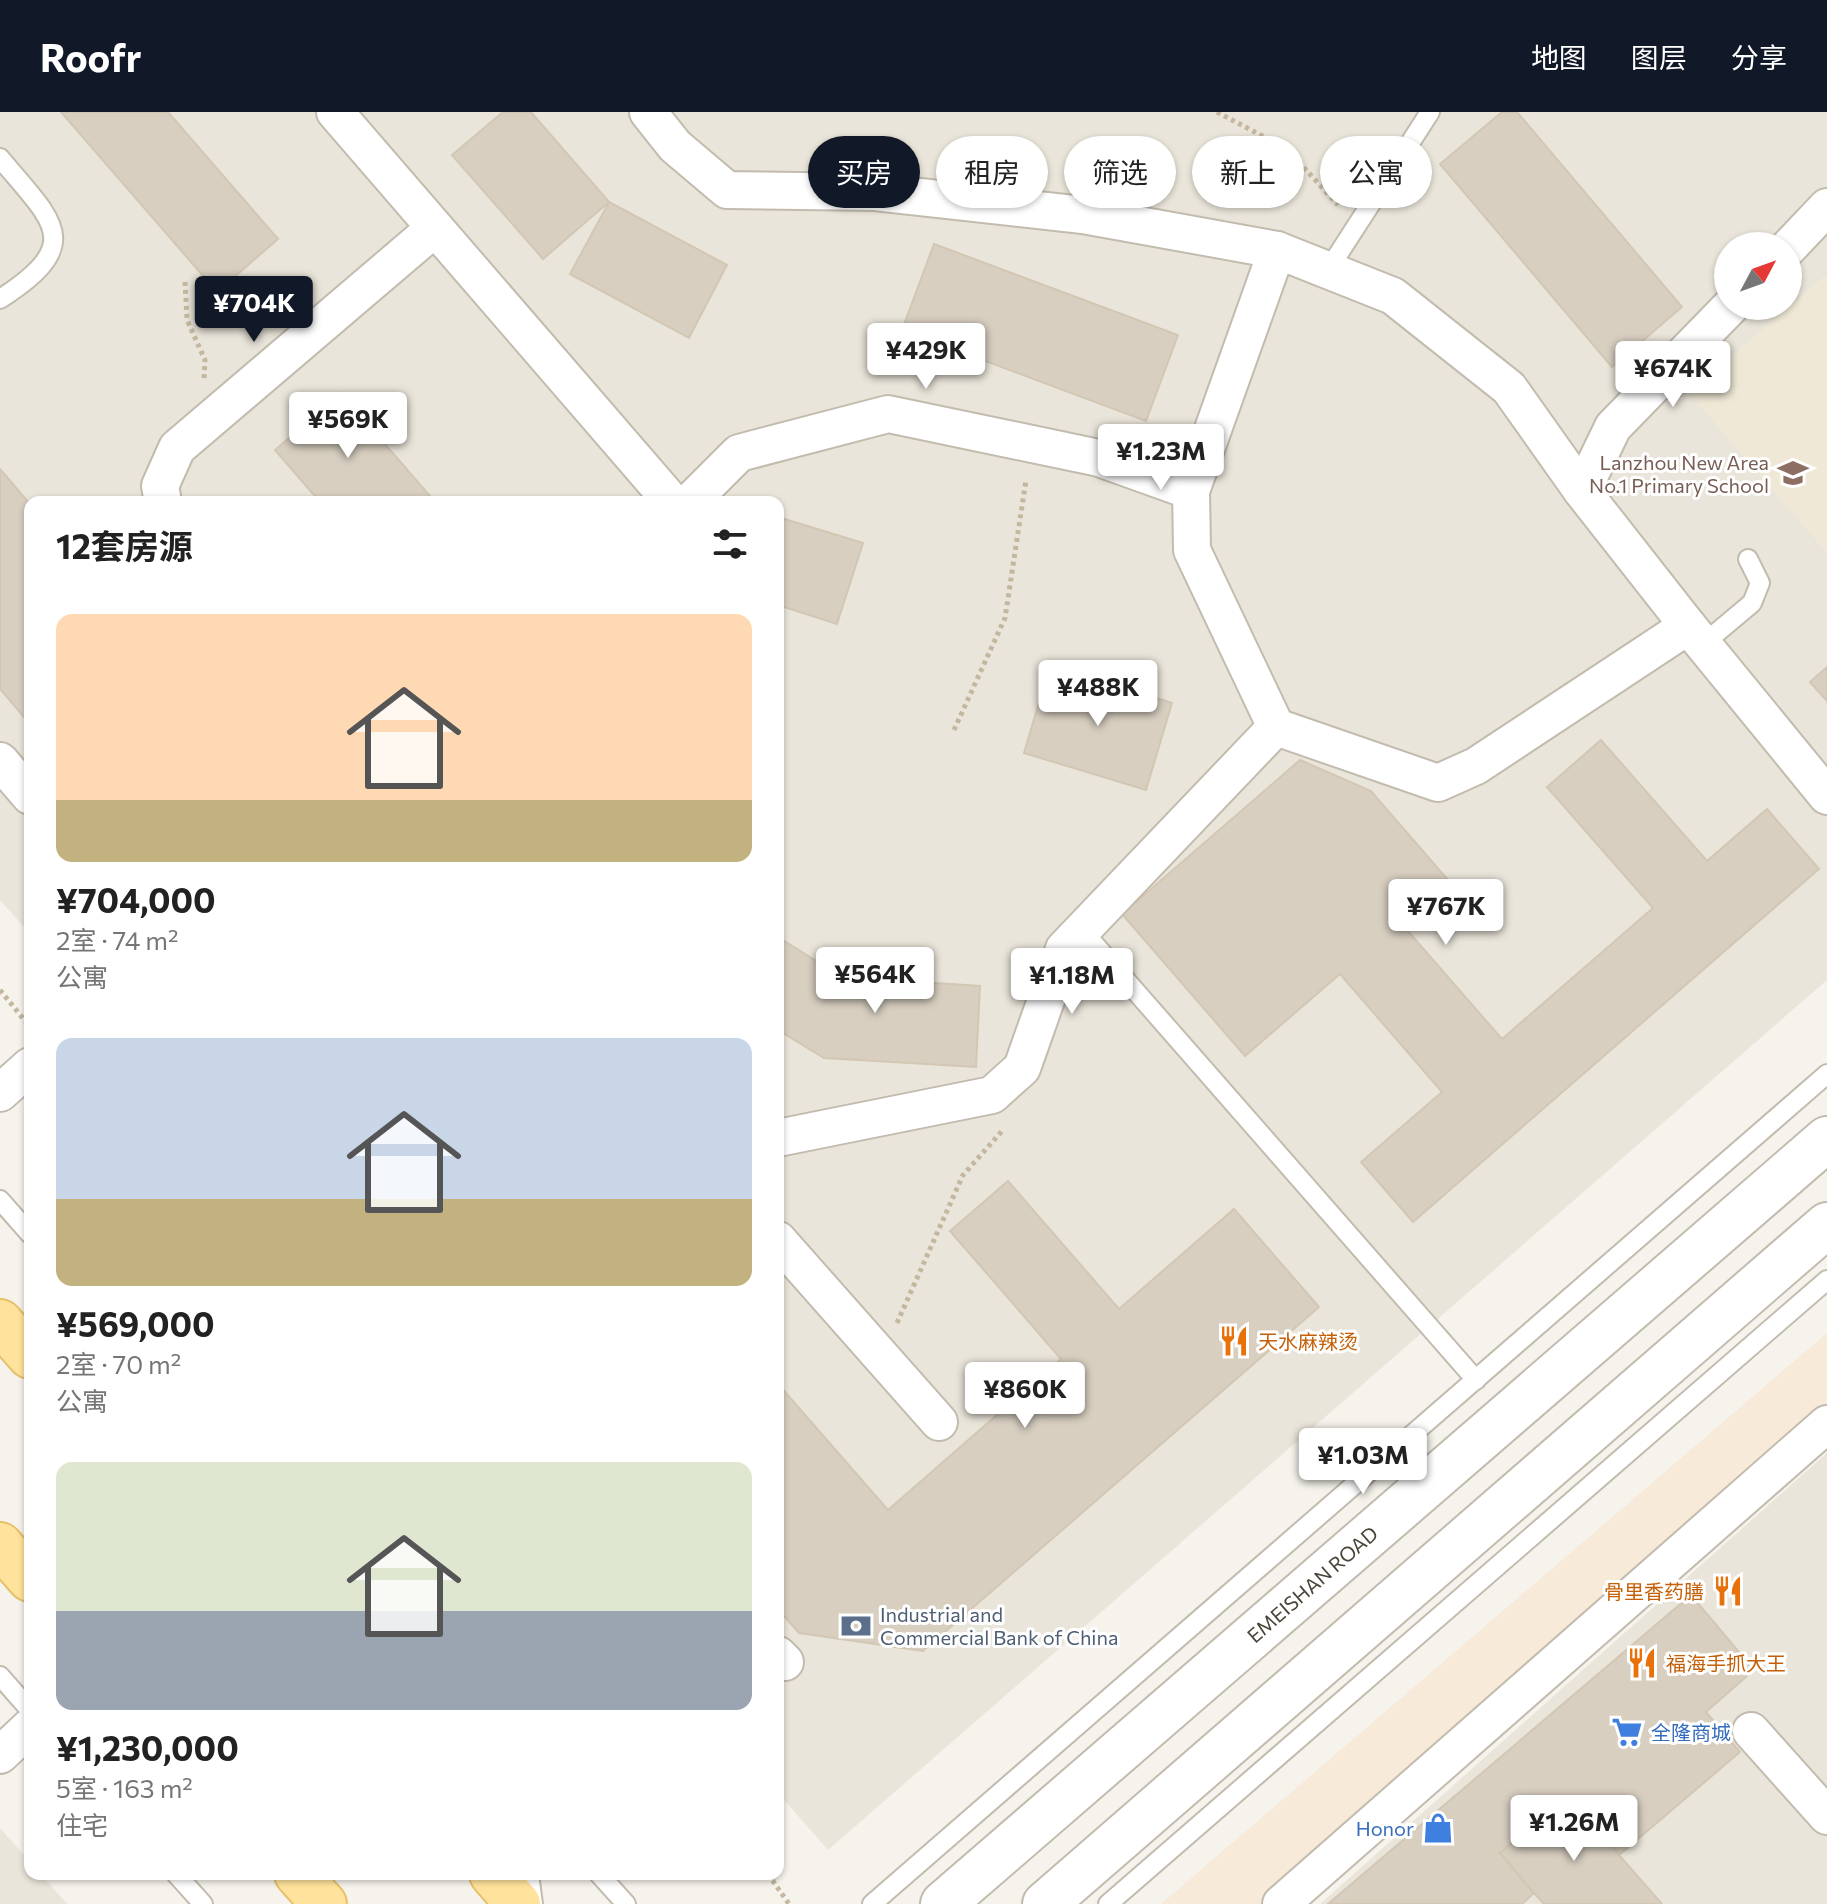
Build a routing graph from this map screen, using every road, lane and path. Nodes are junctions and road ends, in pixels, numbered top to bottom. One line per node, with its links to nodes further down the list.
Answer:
1 (335, 112): 8 (street)
2 (648, 112): 10 (street)
3 (1217, 112): 7 (path)
4 (1430, 112): 7 (lane)
5 (0, 158): 13 (lane)
6 (1827, 207): 9 (street)
7 (1356, 227): 11 (lane)
8 (435, 228): 15 (street); 20 (street)
9 (1802, 233)
10 (1277, 250): 11 (street); 17 (street)
11 (1328, 270): 18 (street)
12 (185, 282): 15 (path)
13 (0, 299)
14 (1717, 320): 18 (street)
15 (201, 428): 19 (street)
16 (1032, 444): 17 (street); 21 (street); 25 (path)
17 (1191, 491): 24 (street)
18 (1582, 491): 23 (street)
19 (162, 496)
20 (667, 496)
21 (696, 496)
22 (1748, 559): 23 (lane)
23 (1695, 636): 24 (street); 28 (street)
24 (1276, 727): 29 (street)
25 (954, 730)
26 (0, 761): 27 (street)
27 (24, 789)
28 (1827, 796)
29 (1082, 930): 32 (street); 46 (lane)
30 (0, 990): 31 (path)
31 (24, 1020)
32 (1022, 1068): 36 (street); 45 (path)
33 (24, 1071): 35 (street)
34 (1827, 1074): 46 (lane)
35 (0, 1093)
36 (784, 1137)
37 (1827, 1139): 70 (street, EMEISHAN ROAD)
38 (0, 1200): 40 (lane)
39 (1827, 1225): 71 (street)
40 (24, 1227)
41 (784, 1247): 45 (street)
42 (1827, 1280): 72 (lane)
43 (0, 1322): 44 (main road)
44 (24, 1349)
45 (882, 1357): 47 (street)
46 (1476, 1380): 69 (lane)
47 (939, 1422)
48 (1827, 1424): 73 (street)
49 (0, 1545): 50 (main road)
50 (24, 1572)
51 (0, 1676): 52 (lane)
52 (24, 1703)
53 (1751, 1731): 56 (street)
54 (24, 1733): 55 (street)
55 (0, 1755)
56 (1827, 1816)
57 (181, 1880): 63 (lane)
58 (302, 1880): 64 (main road)
59 (497, 1880): 65 (main road)
60 (530, 1880): 66 (lane)
61 (604, 1880): 67 (lane)
62 (772, 1880): 68 (path)
63 (203, 1904)
64 (324, 1904)
65 (518, 1904)
66 (533, 1904)
67 (626, 1904)
68 (789, 1904)
69 (872, 1904)
70 (943, 1904)
71 (1045, 1904)
72 (1108, 1904)
73 (1281, 1904)

